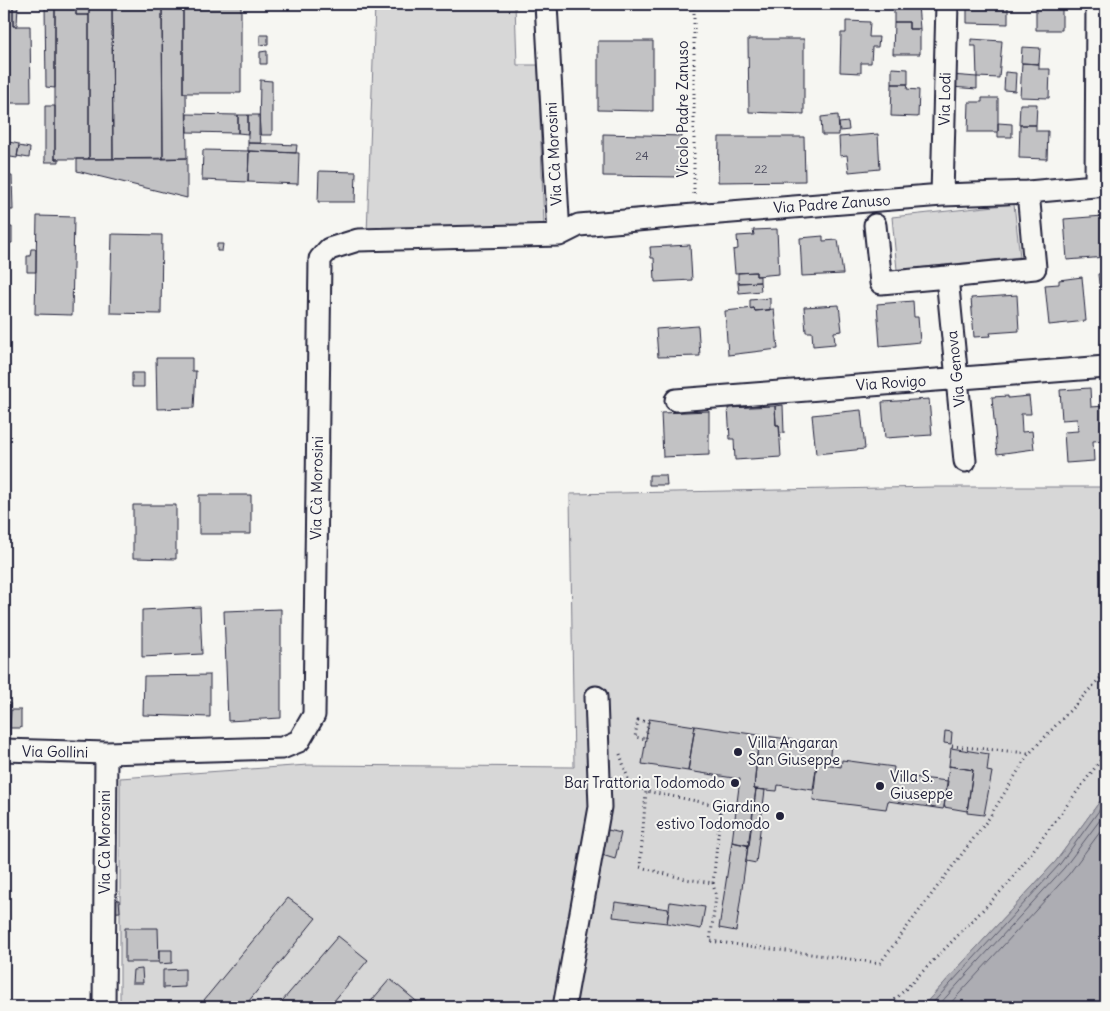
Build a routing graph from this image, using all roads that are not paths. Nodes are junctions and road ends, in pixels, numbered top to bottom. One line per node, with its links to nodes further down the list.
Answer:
1 (546, 4): 8 (street, Via Cà Morosini)
2 (947, 4): 6 (street, Via Lodi)
3 (1097, 4): 4 (street)
4 (1101, 185): 5 (street, Via Padre Zanuso)
5 (1028, 192): 6 (street, Via Padre Zanuso); 9 (street)
6 (942, 195): 8 (street, Via Padre Zanuso)
7 (875, 224): 9 (street)
8 (559, 234): 16 (street, Via Cà Morosini)
9 (947, 277): 11 (street, Via Genova)
10 (1106, 367): 11 (street, Via Rovigo)
11 (958, 378): 12 (street, Via Rovigo); 13 (street, Via Genova)
12 (676, 400)
13 (964, 460)
14 (596, 697): 18 (street)
15 (4, 750): 16 (street, Via Gollini)
16 (106, 753): 17 (street, Via Cà Morosini)
17 (104, 1007)
18 (564, 1007)

